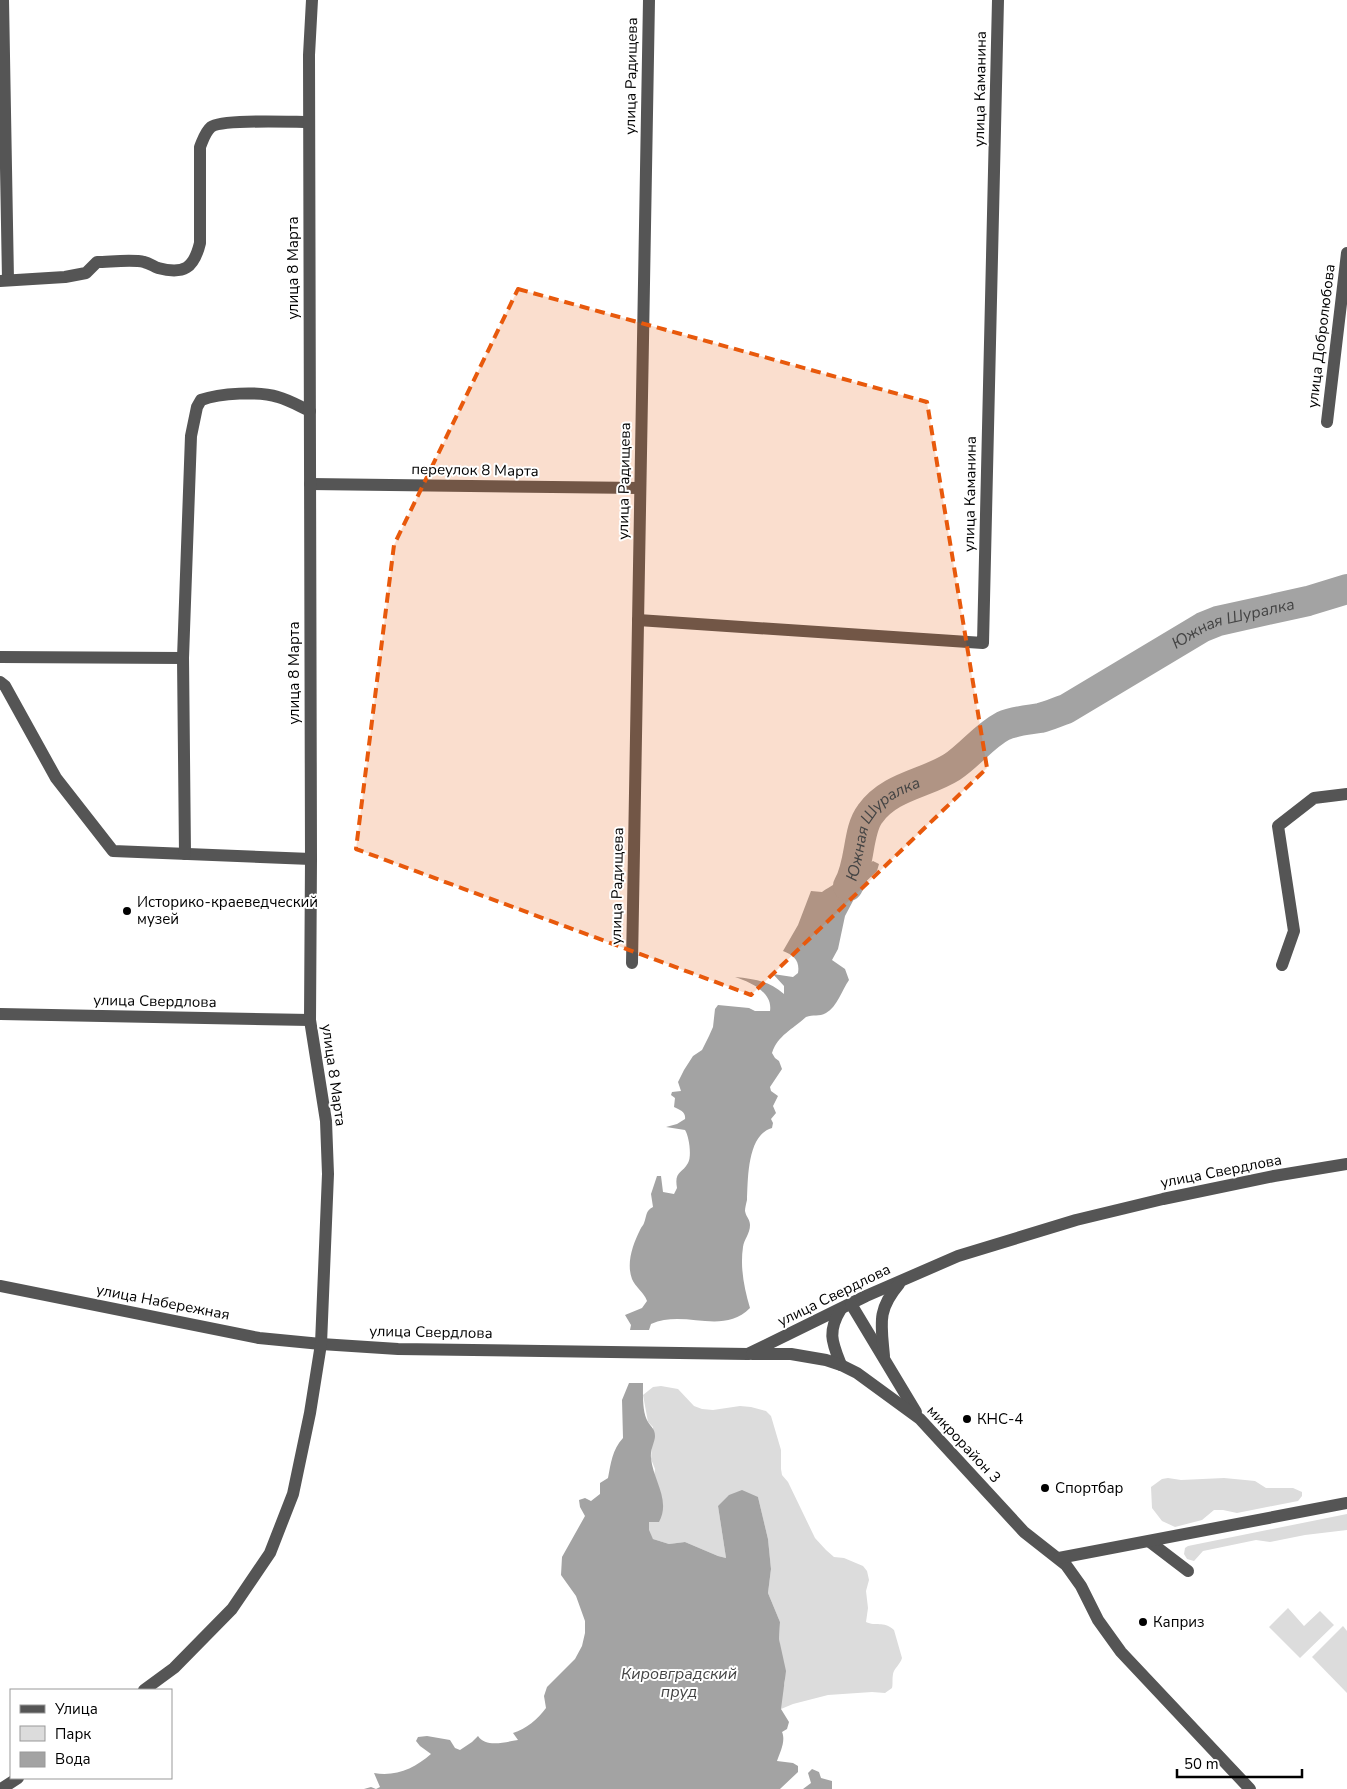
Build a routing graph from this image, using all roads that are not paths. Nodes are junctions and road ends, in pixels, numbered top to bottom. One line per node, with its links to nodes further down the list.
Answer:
1 (3, 0): 7 (street)
2 (312, 0): 5 (street, улица 8 Марта)
3 (648, 0): 11 (street, улица Радищева)
4 (998, 0): 12 (street, улица Каманина)
5 (309, 122): 7 (street); 8 (street, улица 8 Марта)
6 (1347, 253): 9 (street, улица Добролюбова)
7 (4, 280)
8 (310, 411): 10 (street, улица 8 Марта); 14 (street)
9 (1327, 422)
10 (310, 484): 11 (street, переулок 8 Марта); 18 (street, улица 8 Марта)
11 (640, 488): 12 (street, улица Радищева)
12 (638, 620): 19 (street, улица Радищева)
13 (0, 657): 14 (street)
14 (183, 658): 17 (street)
15 (0, 682): 17 (street)
16 (1347, 794): 20 (street)
17 (185, 854): 18 (street)
18 (311, 859): 22 (street, улица 8 Марта)
19 (632, 963)
20 (1282, 965)
21 (0, 1014): 22 (street, улица Свердлова)
22 (310, 1020): 27 (street, улица 8 Марта)
23 (1347, 1164): 24 (street, улица Свердлова)
24 (903, 1280): 26 (street, улица Свердлова); 29 (street)
25 (0, 1286): 27 (street, улица Набережная)
26 (846, 1306): 28 (street, улица Свердлова); 29 (street); 30 (street)
27 (321, 1344): 28 (street, улица Свердлова); 36 (street, улица 8 Марта)
28 (748, 1354): 30 (street, микрорайон 3)
29 (884, 1361): 31 (street)
30 (841, 1365): 31 (street, микрорайон 3)
31 (920, 1418): 34 (street, микрорайон 3)
32 (1347, 1503): 33 (street)
33 (1150, 1542): 34 (street); 35 (street)
34 (1059, 1558): 39 (street, микрорайон 3)
35 (1188, 1570)
36 (145, 1689)
37 (16, 1779): 38 (street)
38 (0, 1789)
39 (1250, 1789)

